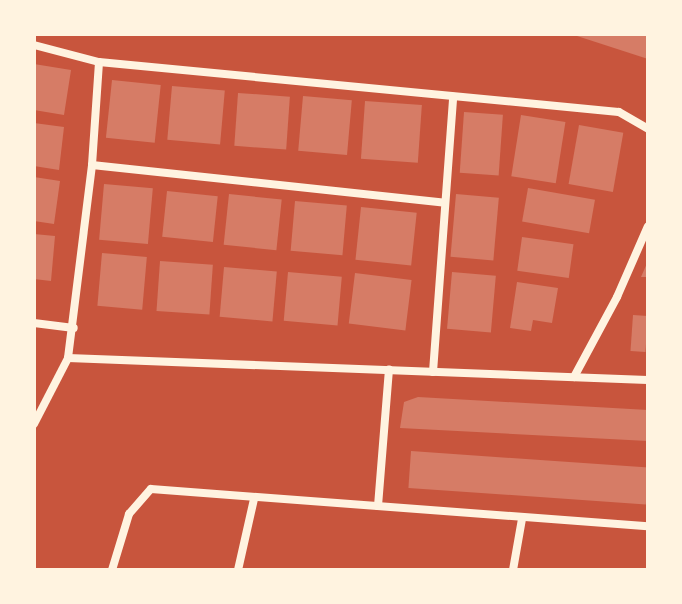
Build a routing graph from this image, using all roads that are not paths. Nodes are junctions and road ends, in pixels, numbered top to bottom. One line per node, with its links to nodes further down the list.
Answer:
1 (34, 45): 2 (street)
2 (99, 62): 3 (street); 5 (street)
3 (453, 97): 4 (street); 6 (street)
4 (648, 129)
5 (92, 165): 6 (street); 9 (street)
6 (445, 203): 12 (street)
7 (648, 226): 13 (street)
8 (34, 323): 9 (street)
9 (74, 328): 10 (street)
10 (68, 358): 11 (street); 15 (street)
11 (389, 369): 12 (street); 17 (street)
12 (433, 372): 13 (street)
13 (574, 377): 14 (street)
14 (648, 380)
15 (34, 424)
16 (254, 499): 17 (street); 20 (street); 21 (street)
17 (378, 506): 18 (street)
18 (522, 519): 19 (street); 22 (street)
19 (648, 526)
20 (112, 570)
21 (238, 570)
22 (513, 570)

